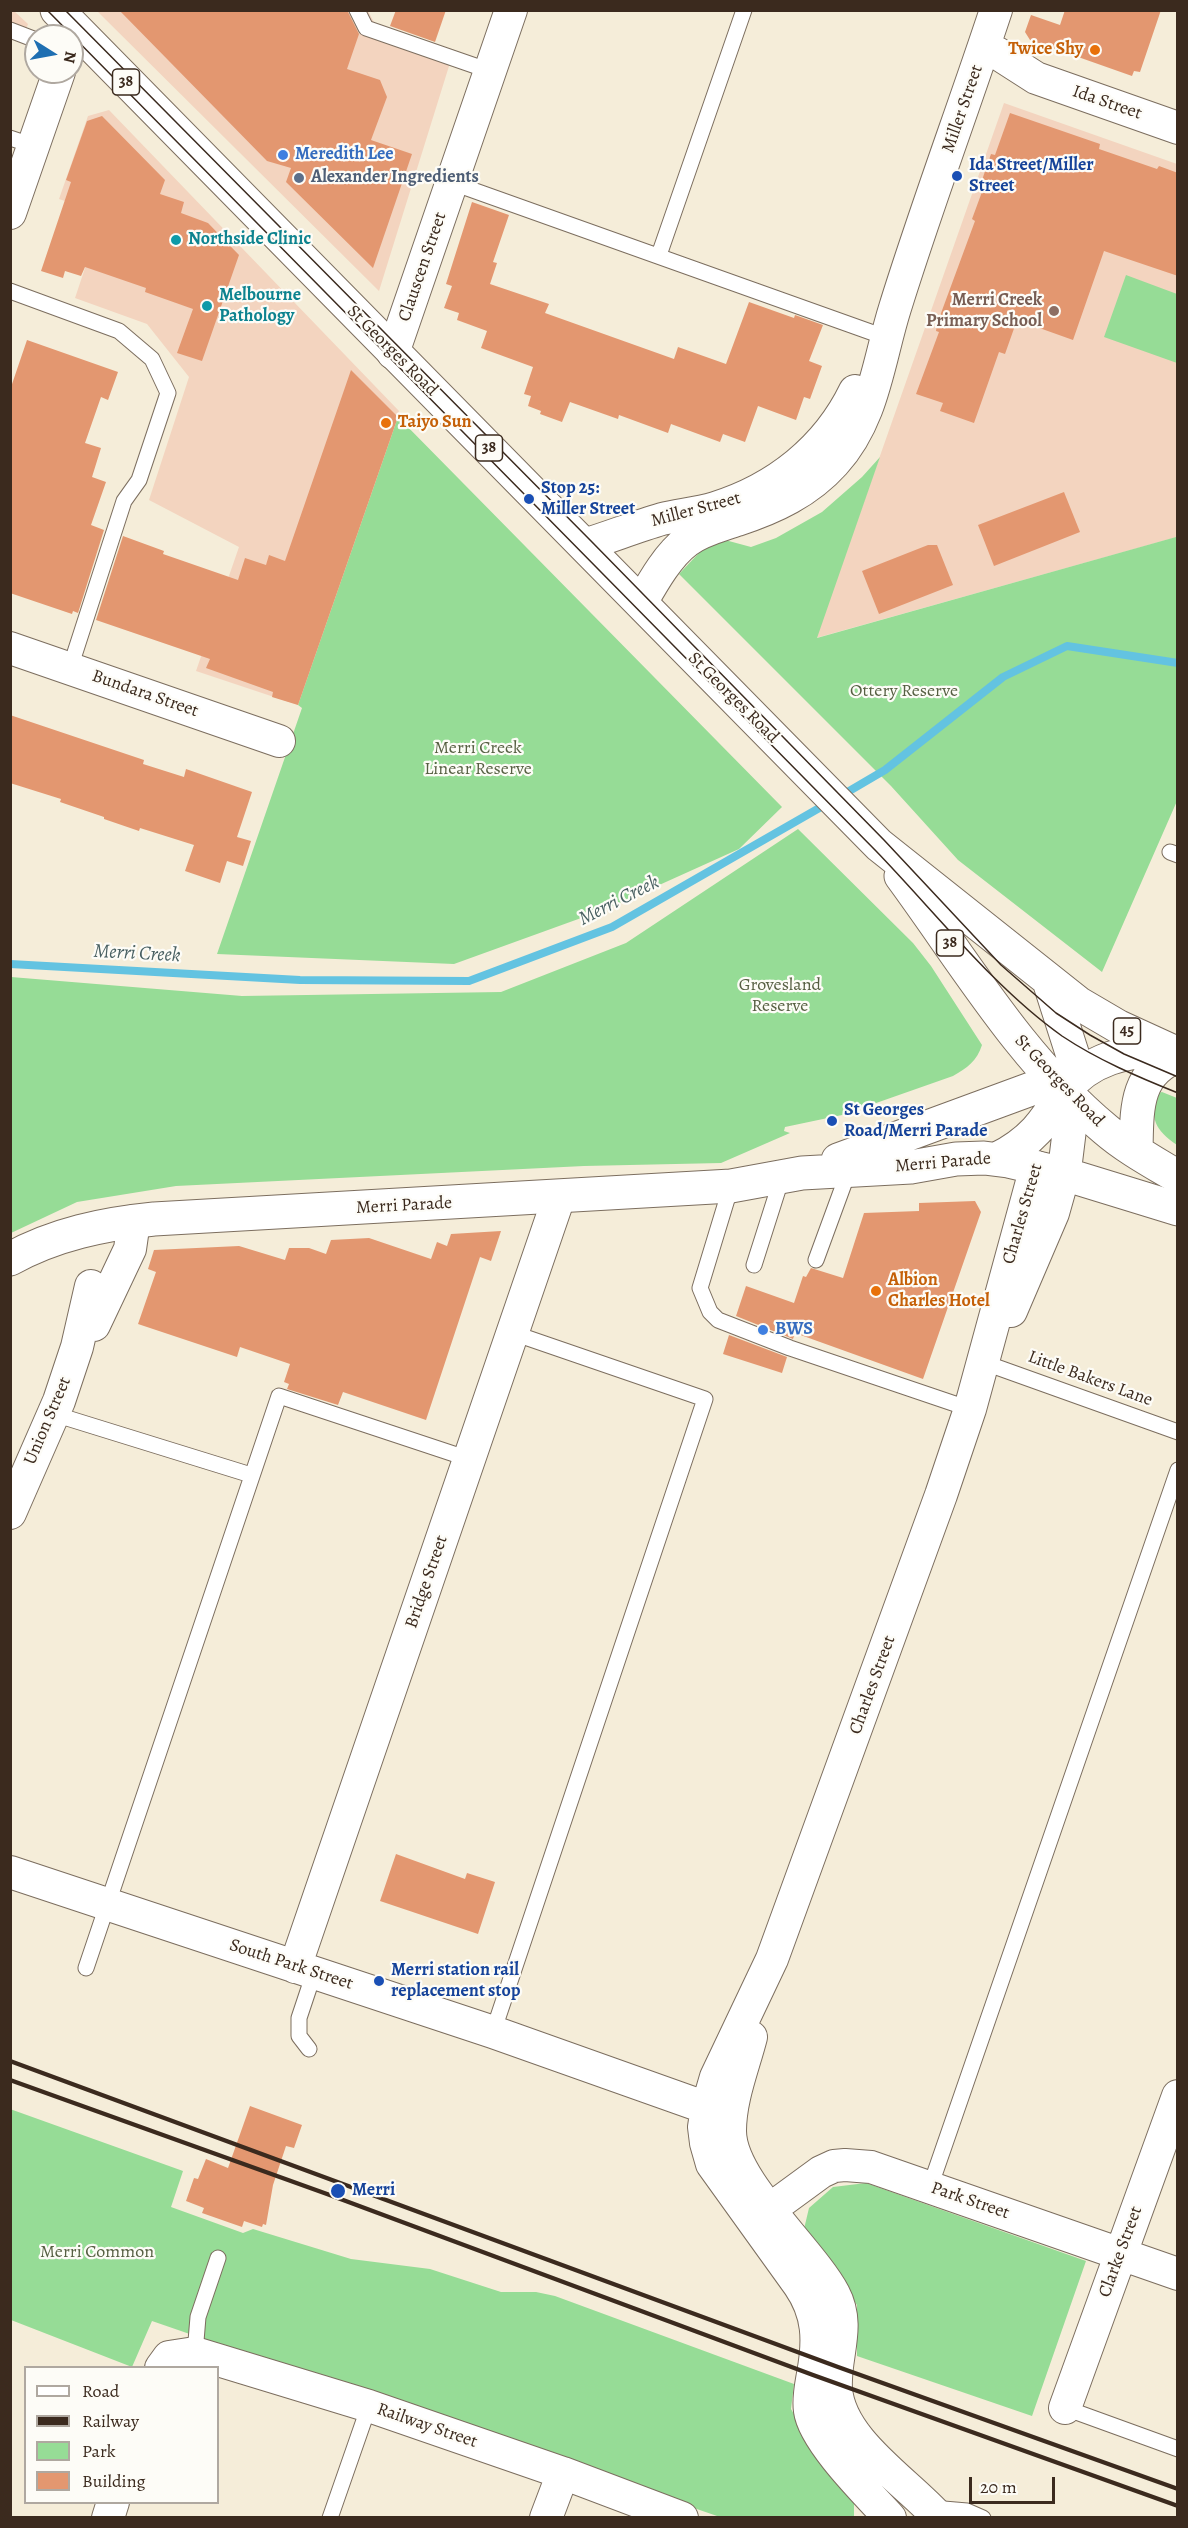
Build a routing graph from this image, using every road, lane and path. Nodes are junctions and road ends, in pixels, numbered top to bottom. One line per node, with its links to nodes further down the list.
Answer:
1 (357, 10): 7 (lane)
2 (511, 10): 7 (street, Clauscen Street)
3 (744, 10): 13 (lane)
4 (996, 10): 6 (street, Miller Street)
5 (70, 22): 16 (main road, St Georges Road / 38)
6 (980, 59): 9 (street, Ida Street); 15 (street, Miller Street)
7 (490, 71): 11 (street, Clauscen Street)
8 (53, 84): 10 (street)
9 (1178, 128)
10 (22, 142): 12 (street)
11 (453, 183): 13 (lane); 16 (street, Clauscen Street)
12 (10, 213)
13 (659, 255): 15 (lane)
14 (10, 291): 20 (lane)
15 (887, 322): 17 (street, Miller Street); 18 (street, Miller Street)
16 (393, 353): 17 (main road, St Georges Road / 38)
17 (584, 545): 18 (main road, St Georges Road / 38)
18 (641, 603): 22 (main road, St Georges Road / 38)
19 (10, 648): 20 (street, Bundara Street)
20 (70, 668): 21 (street, Bundara Street)
21 (279, 741)
22 (879, 845): 23 (main road, St Georges Road / 38); 25 (main road, St Georges Road / 38)
23 (1039, 974): 24 (main road, St Georges Road / 45); 25 (main road)
24 (1178, 1055): 25 (main road); 26 (main road)
25 (1064, 1091): 26 (main road, St Georges Road); 27 (main road, Merri Parade); 29 (main road, Charles Street); 30 (main road, Merri Parade)
26 (1136, 1151): 31 (main road, St Georges Road)
27 (997, 1159): 28 (main road, Merri Parade); 29 (main road)
28 (849, 1170): 30 (main road, Merri Parade); 37 (lane)
29 (1050, 1170): 34 (main road); 42 (street, Charles Street); 43 (street, Charles Street)
30 (792, 1175): 32 (main road, Merri Parade); 38 (lane)
31 (1178, 1177)
32 (731, 1186): 33 (main road, Merri Parade); 43 (lane)
33 (559, 1197): 35 (main road, Merri Parade); 40 (street, Bridge Street)
34 (1178, 1209)
35 (134, 1221): 36 (main road, Merri Parade); 41 (street, Union Street)
36 (10, 1259)
37 (816, 1260)
38 (754, 1265)
39 (91, 1286): 41 (street, Union Street)
40 (513, 1333): 46 (street, Bridge Street); 54 (lane)
41 (72, 1363): 44 (street, Union Street)
42 (988, 1364): 43 (street, Charles Street); 45 (lane, Little Bakers Lane)
43 (970, 1409): 57 (street, Charles Street)
44 (54, 1414): 48 (lane); 49 (street, Union Street)
45 (1178, 1432)
46 (469, 1459): 48 (lane); 53 (street, Bridge Street)
47 (1178, 1470): 58 (lane)
48 (251, 1474): 51 (lane)
49 (10, 1513)
50 (10, 1872): 51 (street, South Park Street)
51 (107, 1903): 52 (lane); 53 (street, South Park Street)
52 (86, 1968)
53 (304, 1970): 54 (street, South Park Street); 55 (lane, Bridge Street)
54 (493, 2032): 57 (street, South Park Street)
55 (309, 2049)
56 (1178, 2096): 60 (street, Clarke Street)
57 (719, 2110): 59 (street, Charles Street)
58 (930, 2187): 59 (street, Park Street); 60 (street, Park Street)
59 (762, 2215): 69 (street, Charles Street); 75 (street, Charles Street)
60 (1121, 2254): 62 (street, Park Street); 67 (street, Clarke Street)
61 (218, 2258): 63 (lane)
62 (1178, 2274)
63 (175, 2359): 64 (street, Railway Street)
64 (204, 2366)
65 (219, 2370): 66 (street, Railway Street)
66 (369, 2406): 70 (street, Railway Street); 72 (lane)
67 (1065, 2408): 68 (lane)
68 (1178, 2448)
69 (884, 2464): 71 (street, Charles Street); 75 (street)
70 (563, 2473): 73 (street); 74 (street, Railway Street)
71 (934, 2512): 75 (street); 76 (lane)
72 (330, 2517)
73 (546, 2517)
74 (682, 2517)
75 (886, 2517)
76 (982, 2517)

